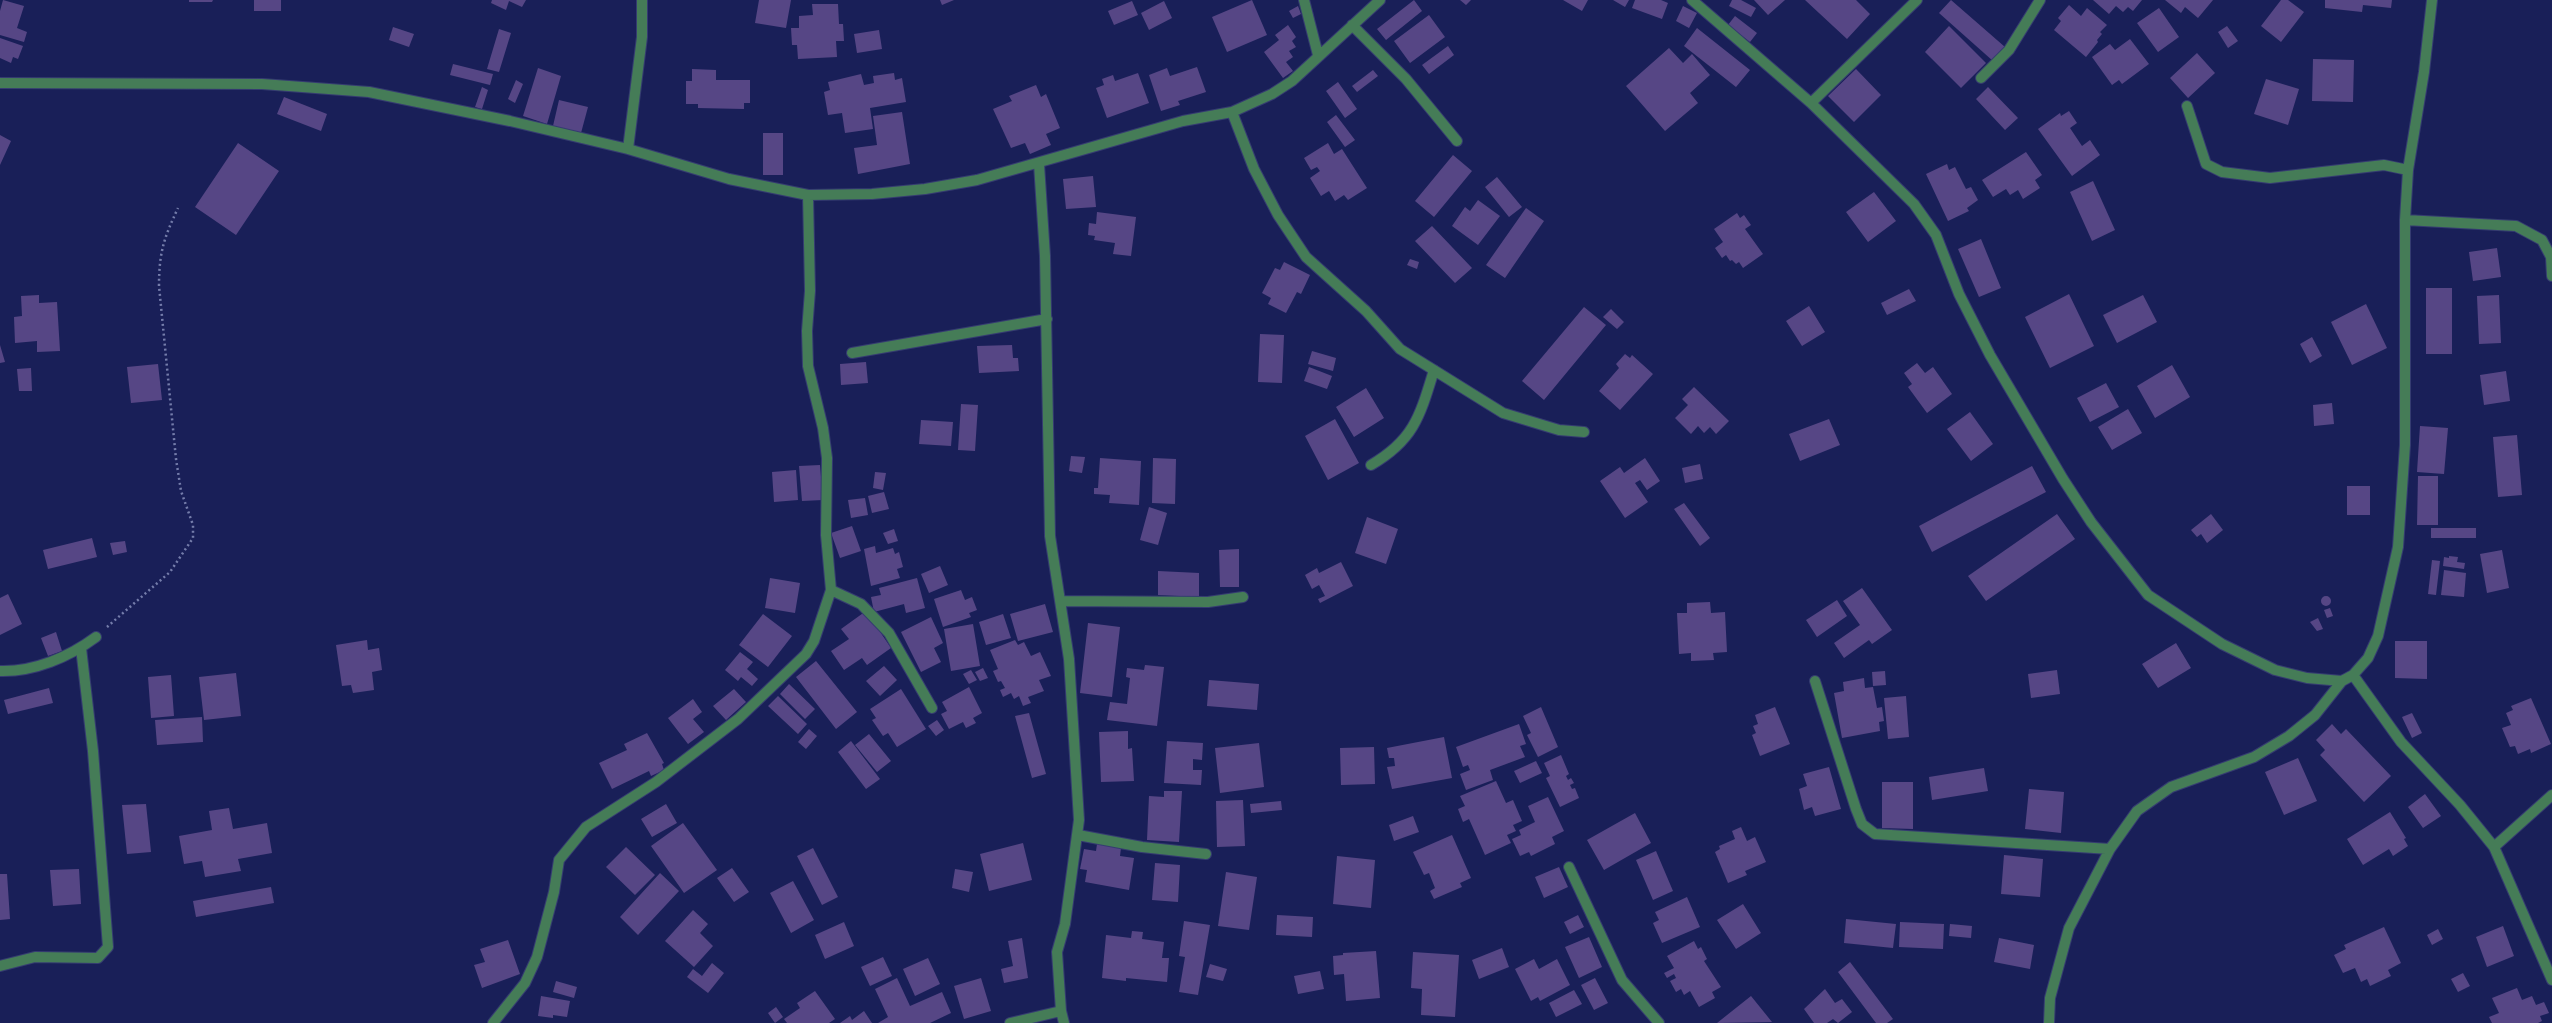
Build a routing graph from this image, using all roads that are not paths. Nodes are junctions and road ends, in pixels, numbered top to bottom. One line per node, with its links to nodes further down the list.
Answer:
1 (642, 0): 16 (street)
2 (1304, 0): 9 (street)
3 (1380, 0): 8 (street)
4 (1692, 0): 12 (street)
5 (1917, 0): 12 (street)
6 (2040, 0): 10 (street)
7 (2432, 0): 18 (street)
8 (1352, 25): 9 (street); 15 (street)
9 (1318, 55): 14 (street)
10 (1980, 78)
11 (0, 83): 16 (street)
12 (1811, 103): 35 (street)
13 (2187, 106): 18 (street)
14 (1232, 112): 17 (street); 24 (street)
15 (1457, 141)
16 (628, 149): 19 (street)
17 (1039, 164): 19 (street); 22 (street)
18 (2408, 170): 20 (street)
19 (808, 195): 27 (street)
20 (2405, 220): 21 (street); 33 (street)
21 (2552, 276)
22 (1047, 319): 23 (street); 29 (street)
23 (852, 353)
24 (1434, 370): 25 (street); 26 (street)
25 (1584, 432)
26 (1371, 465)
27 (831, 590): 36 (street); 46 (street)
28 (1243, 597): 29 (street)
29 (1061, 601): 38 (street)
30 (96, 637): 31 (street)
31 (81, 648): 32 (street); 43 (street)
32 (0, 671)
33 (2353, 675): 35 (street); 39 (street)
34 (1815, 681): 40 (street)
35 (2342, 681): 40 (street)
36 (932, 708)
37 (2552, 795): 39 (street)
38 (1078, 835): 41 (street); 45 (street)
39 (2494, 847): 44 (street)
40 (2110, 849): 50 (street)
41 (1206, 854)
42 (1569, 867): 49 (street)
43 (0, 966)
44 (2552, 980)
45 (1061, 1011): 47 (street); 48 (street)
46 (493, 1023)
47 (1010, 1023)
48 (1064, 1023)
49 (1659, 1023)
50 (2049, 1023)

